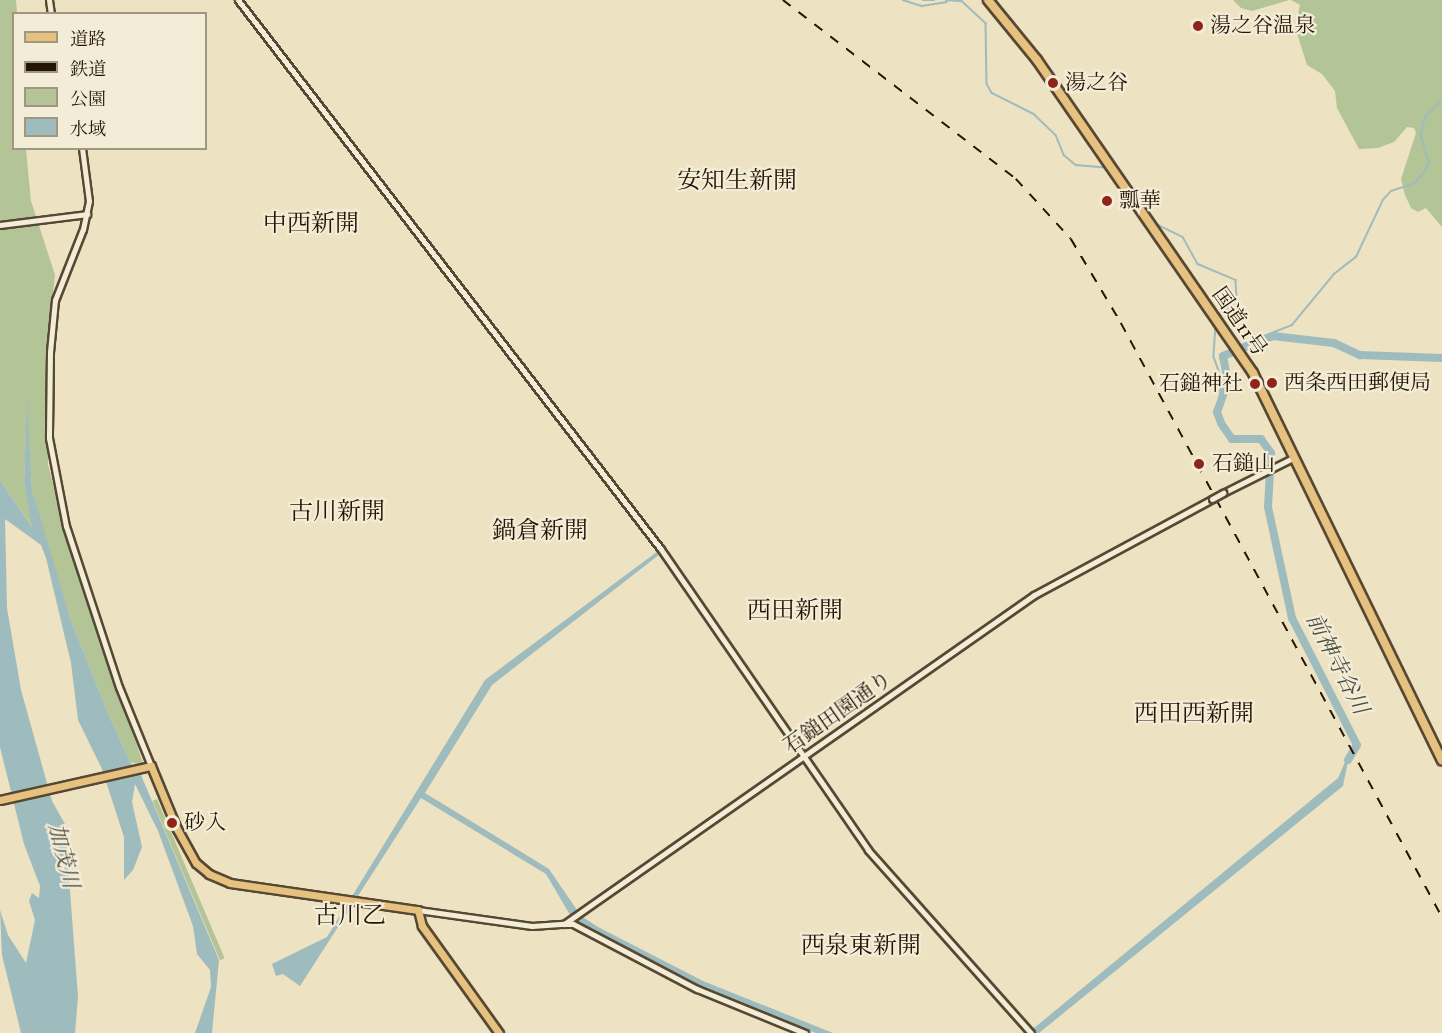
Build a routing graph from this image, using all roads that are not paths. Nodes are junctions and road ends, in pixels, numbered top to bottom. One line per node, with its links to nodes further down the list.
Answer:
1 (238, 0): 7 (street)
2 (987, 0): 6 (highway, 国道11号)
3 (82, 150): 4 (street)
4 (87, 213): 5 (street); 9 (street)
5 (0, 225)
6 (1295, 457): 7 (street, 石鎚田園通り, bridge); 8 (highway, 国道11号)
7 (804, 756): 12 (street, 石鎚田園通り); 13 (street)
8 (1442, 760)
9 (148, 767): 10 (main road); 11 (main road)
10 (0, 800)
11 (418, 910): 12 (street); 14 (main road)
12 (564, 924): 15 (street)
13 (1030, 1032)
14 (499, 1033)
15 (805, 1033)

